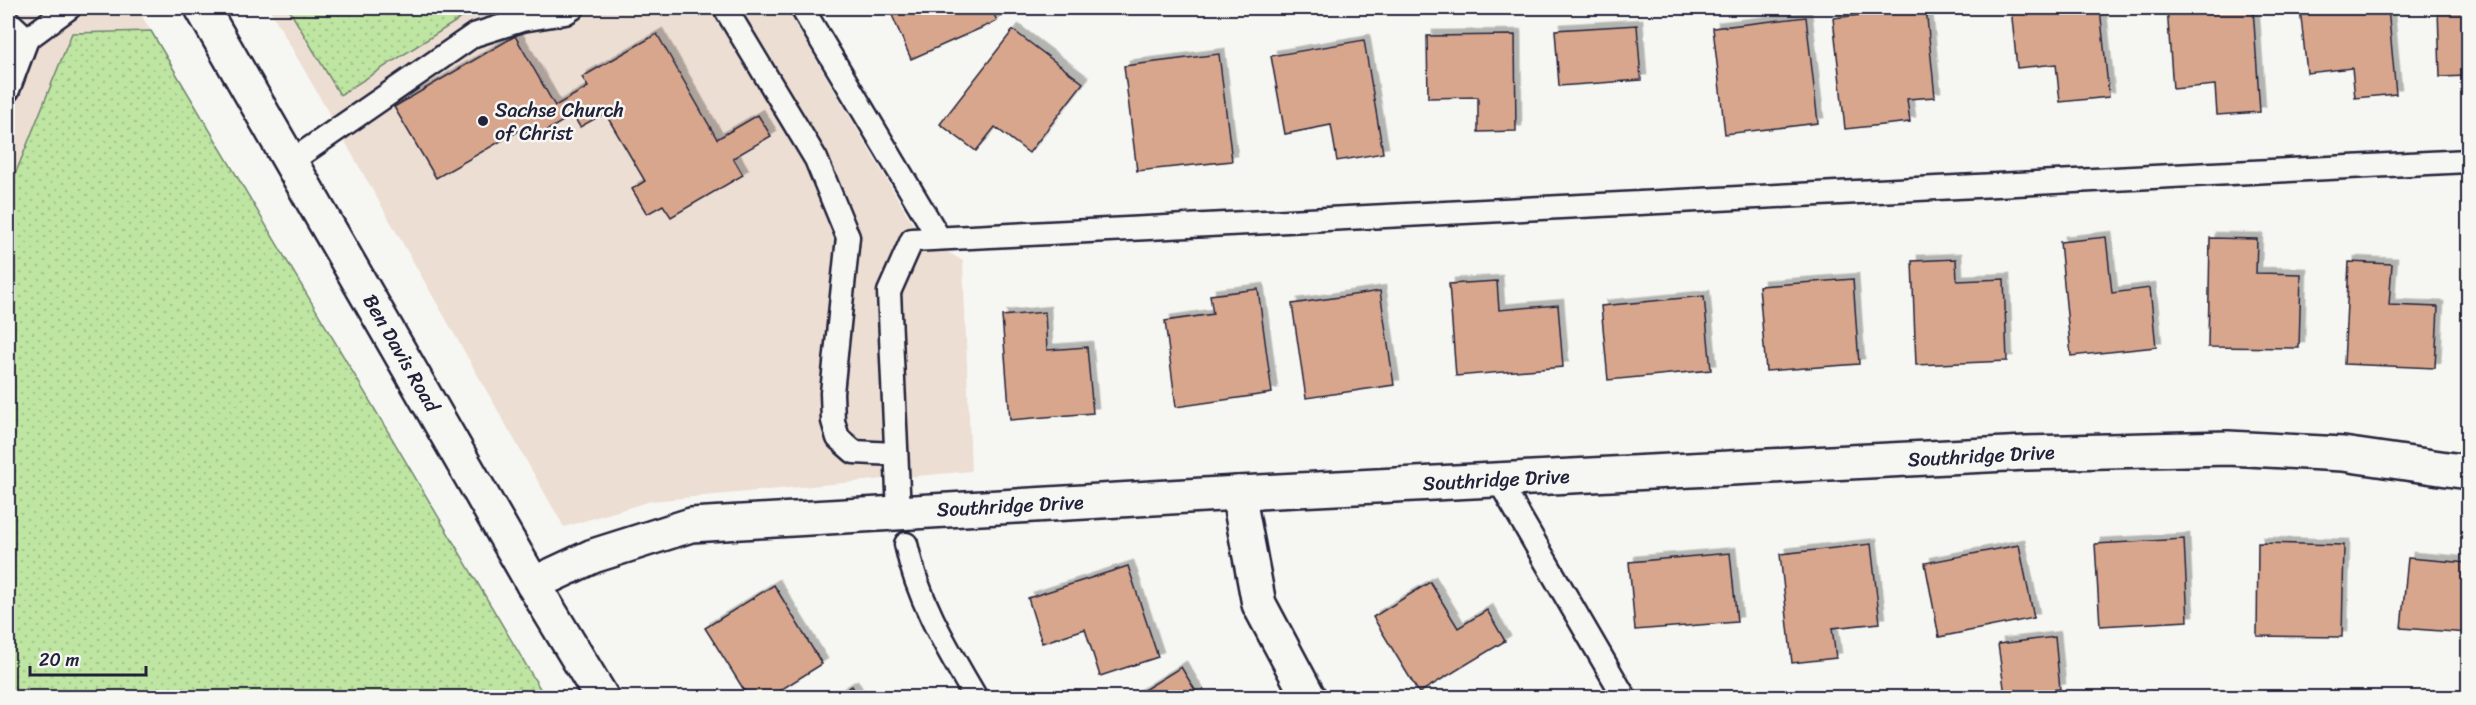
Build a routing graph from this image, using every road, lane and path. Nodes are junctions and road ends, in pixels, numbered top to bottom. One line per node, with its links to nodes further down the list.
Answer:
1 (69, 8): 7 (lane)
2 (202, 8): 10 (street, Ben Davis Road)
3 (573, 8): 10 (lane)
4 (725, 8): 12 (lane)
5 (802, 8): 11 (lane)
6 (8, 21): 7 (lane)
7 (27, 39): 8 (lane)
8 (8, 90)
9 (2469, 160): 11 (lane)
10 (290, 162): 18 (street, Ben Davis Road)
11 (939, 238): 12 (lane)
12 (895, 454): 16 (lane)
13 (2469, 472): 14 (street, Southridge Drive)
14 (1499, 481): 15 (street, Southridge Drive); 22 (lane)
15 (1238, 493): 16 (street, Southridge Drive); 21 (street)
16 (899, 513): 18 (street, Southridge Drive)
17 (906, 544): 20 (lane)
18 (533, 584): 19 (street, Ben Davis Road)
19 (602, 698)
20 (976, 698)
21 (1309, 698)
22 (1625, 698)

